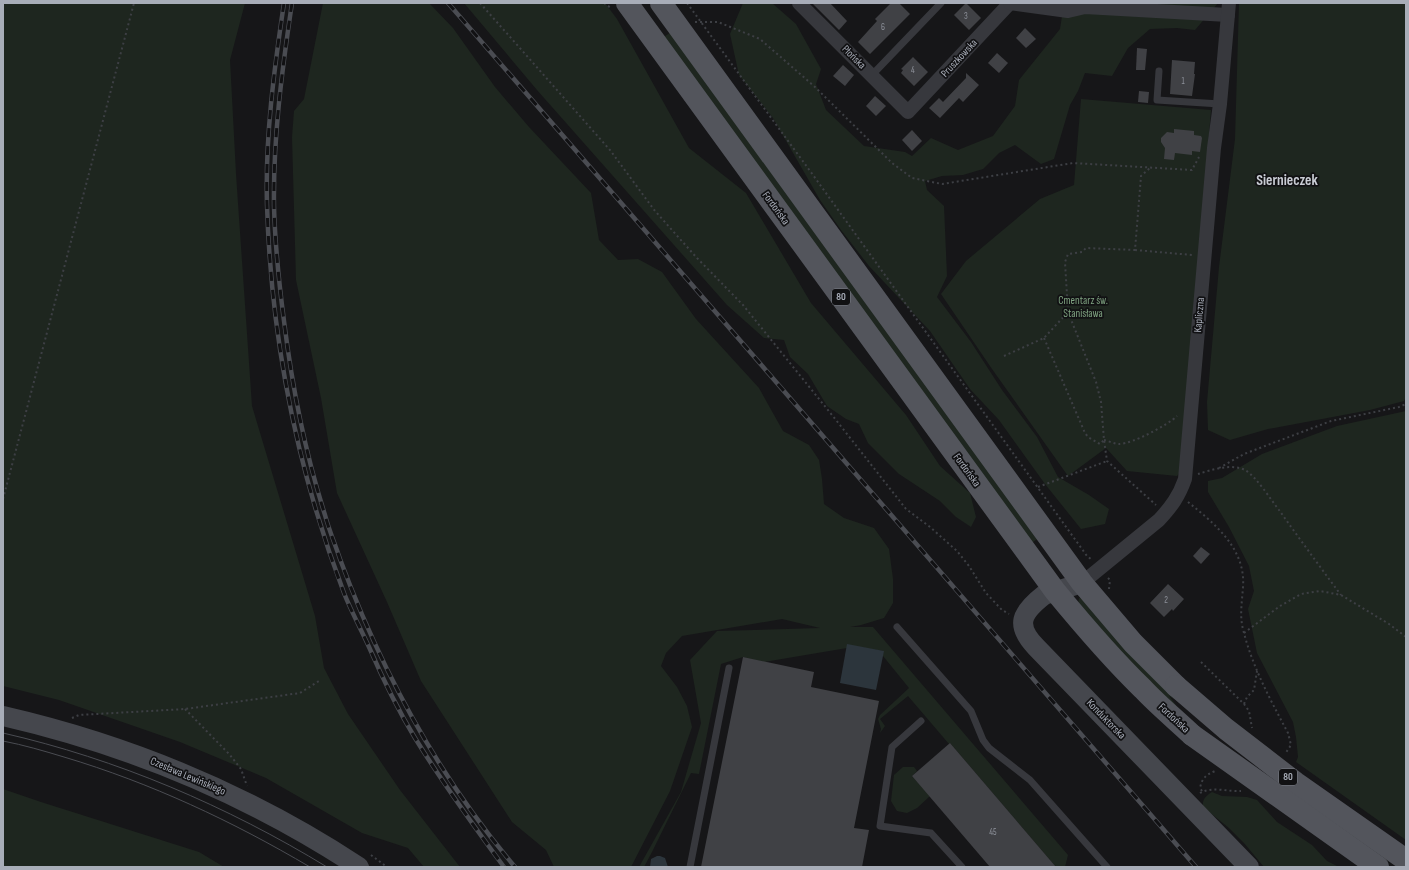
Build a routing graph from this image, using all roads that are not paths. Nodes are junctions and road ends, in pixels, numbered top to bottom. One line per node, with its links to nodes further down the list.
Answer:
1 (660, 3): 6 (street); 11 (main road, 80)
2 (799, 3): 8 (street, Płońska)
3 (941, 3): 8 (lane)
4 (1010, 3): 5 (street); 10 (street, Pruszkowska)
5 (1228, 9): 9 (street, Kapliczna)
6 (633, 11): 12 (main road, Fordońska / 80)
7 (1159, 71): 9 (lane)
8 (872, 75): 10 (street, Płońska)
9 (1220, 104): 11 (street, Kapliczna)
10 (908, 112)
11 (1082, 583): 12 (street); 17 (main road, 80, bridge)
12 (1055, 591): 22 (street, Konduktorska); 23 (main road, Fordońska / 80, bridge)
13 (897, 628): 21 (lane)
14 (729, 668): 19 (lane)
15 (3, 716): 18 (street, Czesława Lewińskiego)
16 (921, 721): 20 (lane)
17 (1406, 860)
18 (359, 867)
19 (690, 867)
20 (962, 867)
21 (1107, 867)
22 (1249, 867)
23 (1378, 867)

